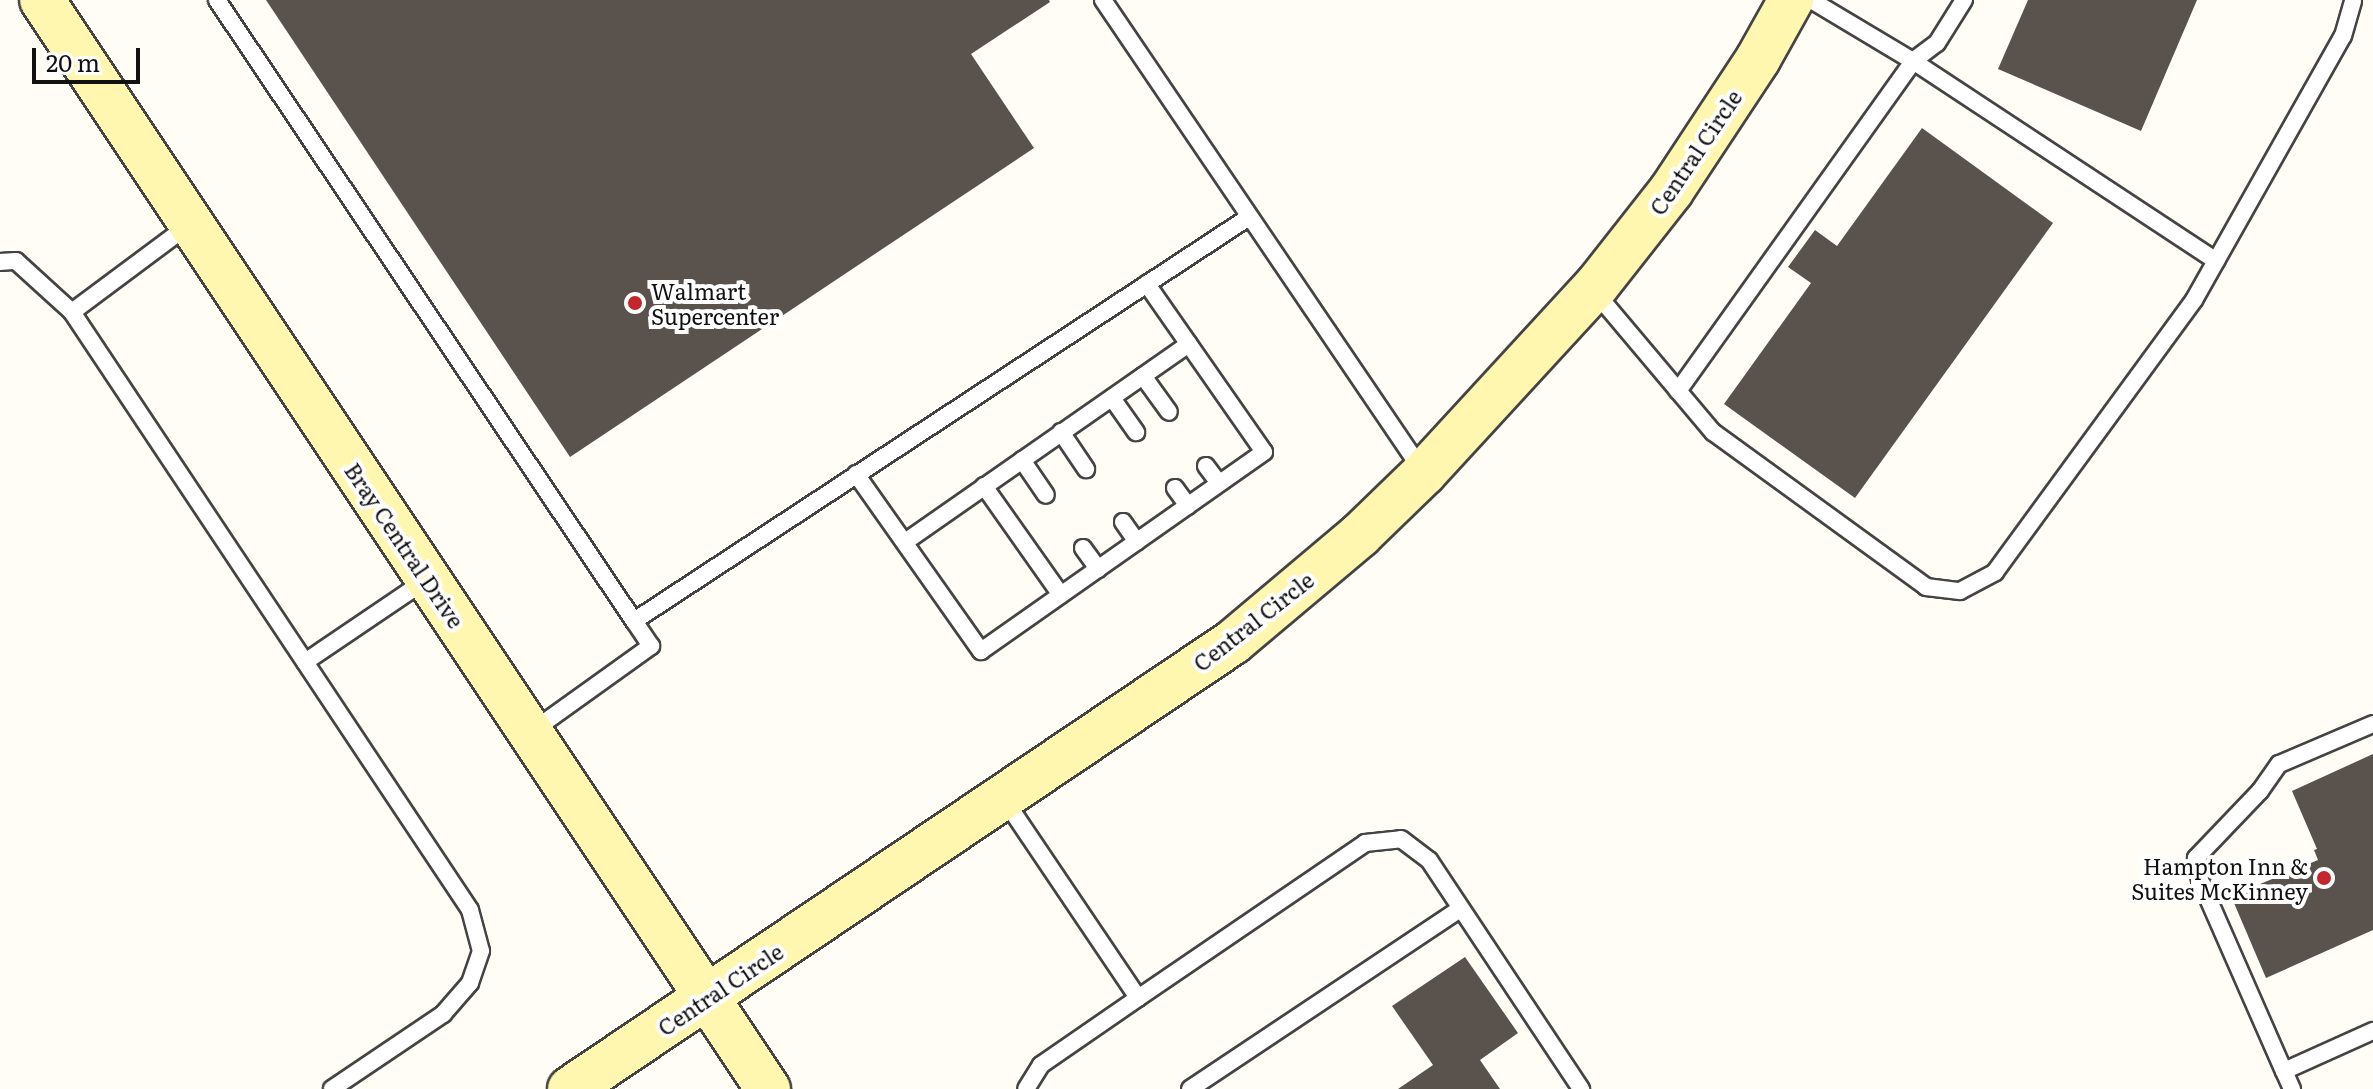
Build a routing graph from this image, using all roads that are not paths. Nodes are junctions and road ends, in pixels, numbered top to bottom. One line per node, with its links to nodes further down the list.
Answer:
1 (42, 0): 10 (street, Bray Central Drive)
2 (217, 0): 40 (lane)
3 (1103, 0): 9 (lane)
4 (1791, 0): 14 (street, Central Circle)
5 (1811, 0): 8 (lane)
6 (1964, 0): 8 (lane)
7 (2353, 0): 11 (lane)
8 (1913, 61): 11 (lane); 18 (lane)
9 (1249, 217): 13 (lane); 26 (lane)
10 (191, 223): 15 (lane); 38 (street, Bray Central Drive)
11 (2216, 261): 18 (lane)
12 (0, 262): 15 (lane)
13 (1147, 284): 16 (lane); 27 (lane)
14 (1593, 290): 18 (lane); 26 (street, Central Circle)
15 (72, 312): 41 (lane)
16 (1189, 344): 17 (lane); 28 (lane)
17 (1143, 376): 19 (lane); 20 (lane)
18 (1678, 391)
19 (1112, 398): 21 (lane); 22 (lane)
20 (1169, 412)
21 (1061, 432): 23 (lane); 25 (lane)
22 (1136, 432)
23 (1022, 460): 29 (lane); 31 (lane)
24 (1206, 466): 28 (lane)
25 (1086, 469)
26 (1424, 473): 44 (street, Central Circle)
27 (856, 474): 34 (lane); 40 (lane)
28 (1219, 483): 32 (lane)
29 (984, 486): 34 (lane); 39 (lane)
30 (1175, 488): 32 (lane)
31 (1046, 495)
32 (1188, 506): 35 (lane)
33 (1123, 522): 35 (lane)
34 (905, 542): 39 (lane)
35 (1137, 542): 37 (lane)
36 (1083, 548): 37 (lane)
37 (1098, 569): 39 (lane)
38 (427, 579): 41 (lane); 43 (street, Bray Central Drive)
39 (1061, 595)
40 (634, 621): 43 (lane)
41 (305, 662): 50 (lane)
42 (2373, 724): 49 (lane)
43 (530, 733): 46 (street, Bray Central Drive)
44 (1004, 799): 46 (street, Central Circle); 47 (lane)
45 (1460, 909): 47 (lane); 54 (lane); 55 (lane)
46 (706, 998): 51 (street, Central Circle); 52 (street, Bray Central Drive)
47 (1138, 998): 53 (lane)
48 (2373, 1031): 49 (lane)
49 (2284, 1071): 56 (lane)
50 (332, 1089)
51 (570, 1089)
52 (768, 1089)
53 (1026, 1089)
54 (1190, 1089)
55 (1581, 1089)
56 (2292, 1089)

